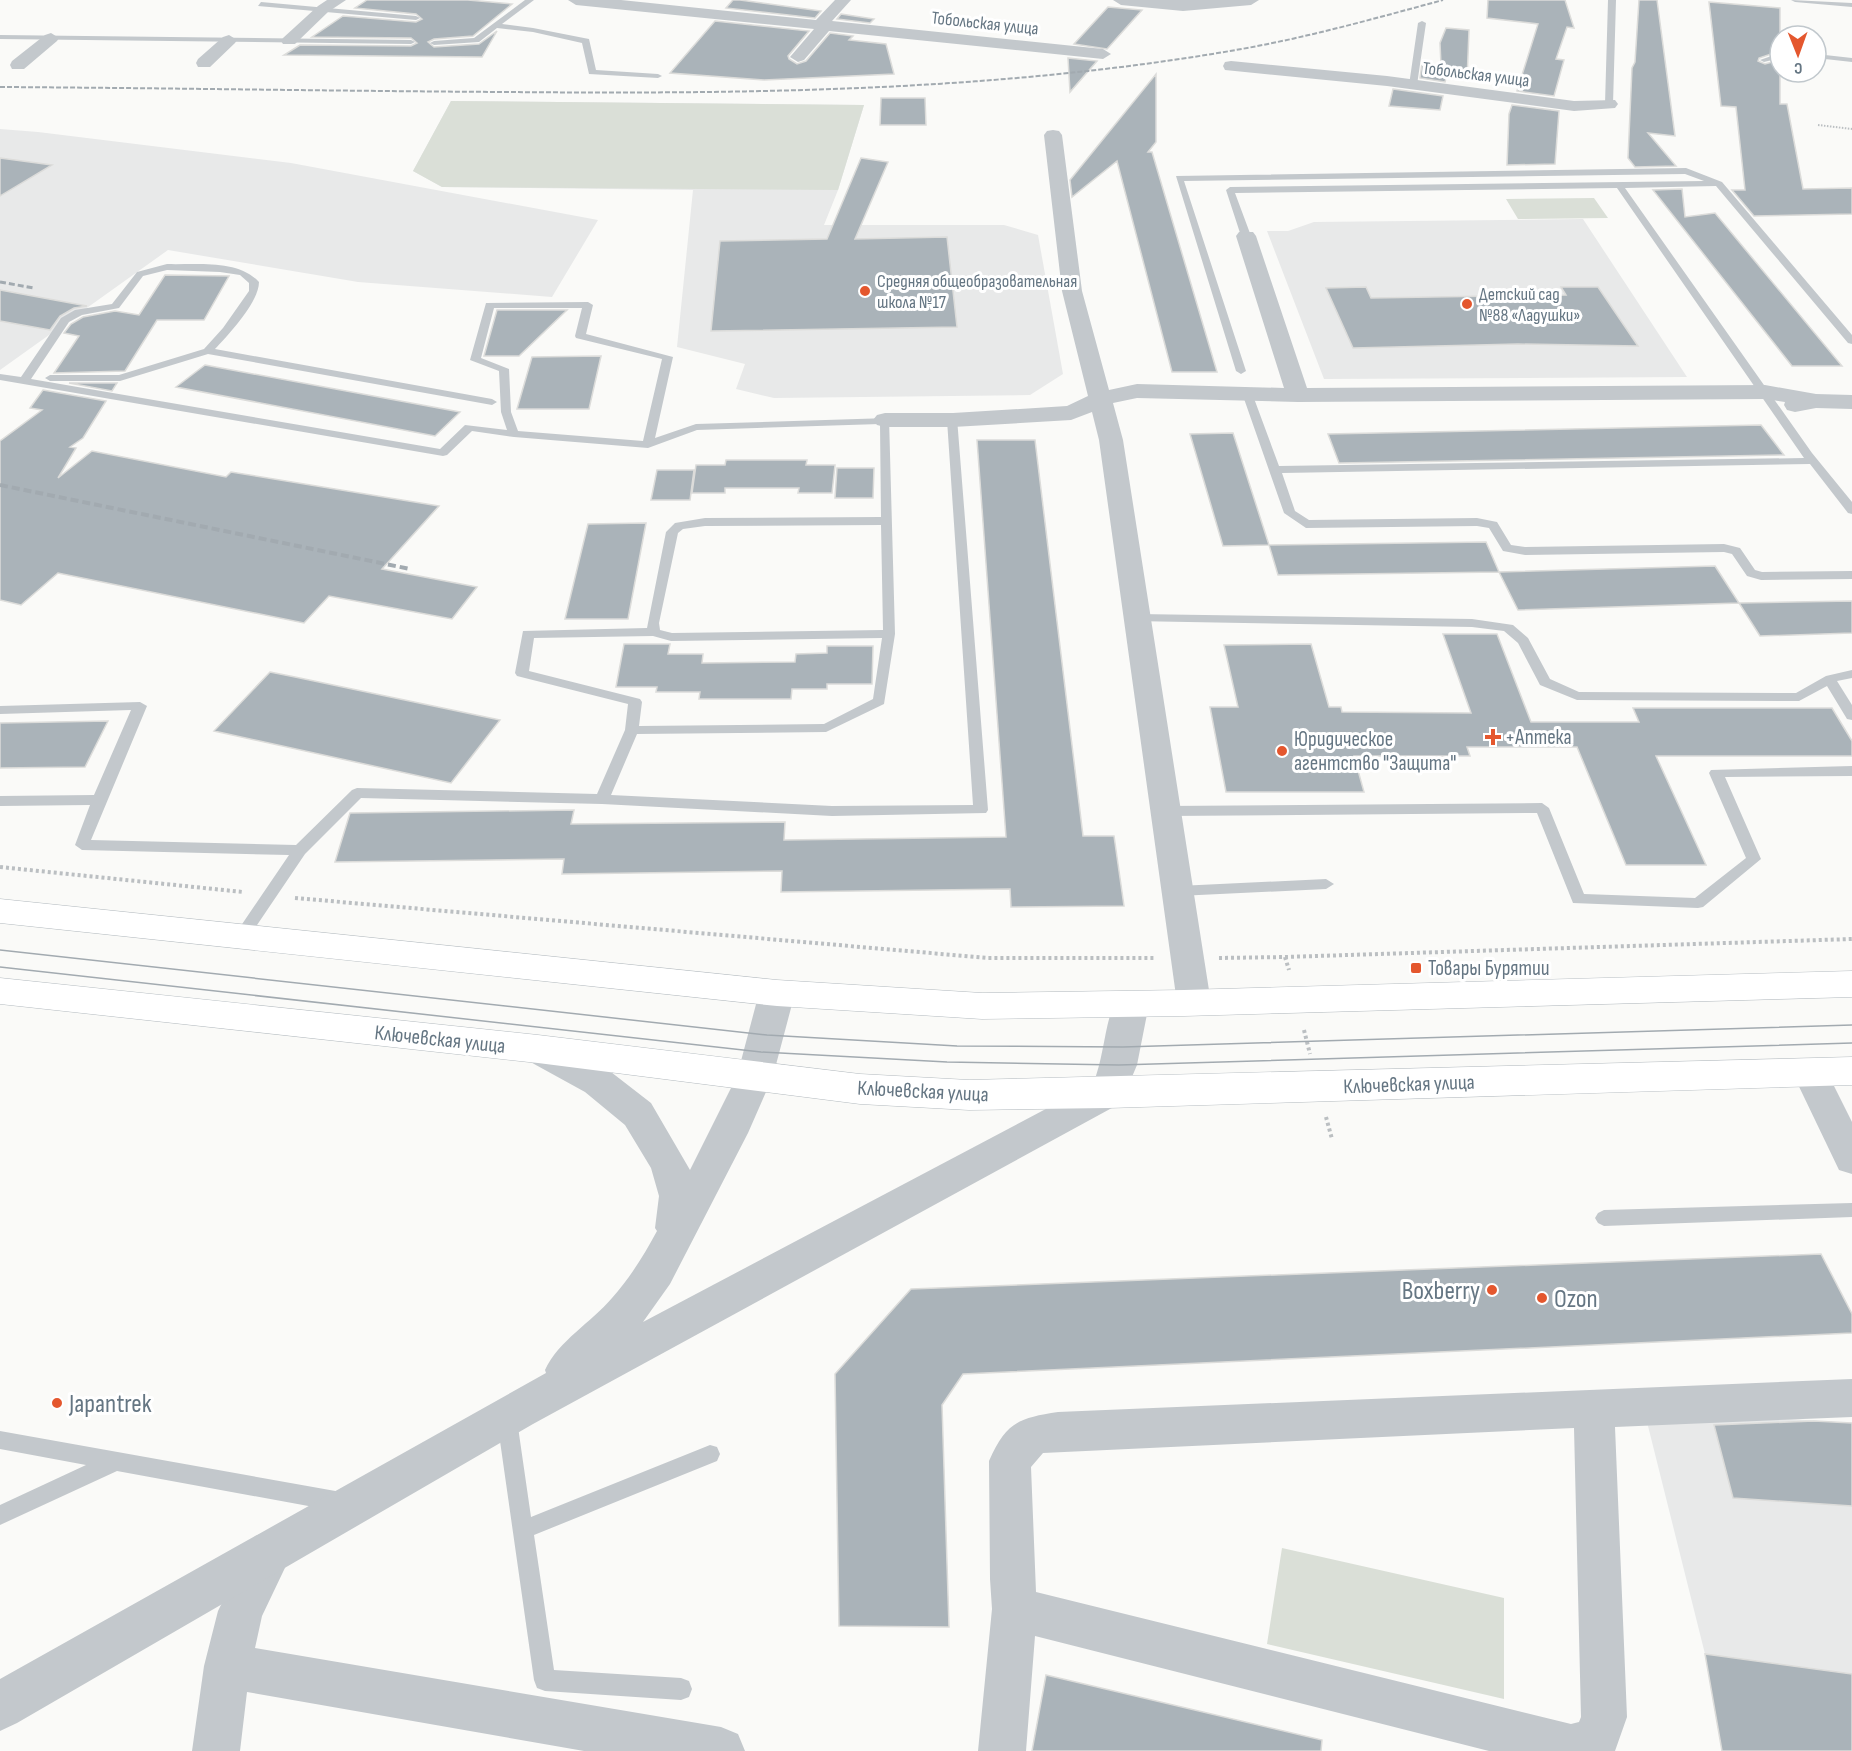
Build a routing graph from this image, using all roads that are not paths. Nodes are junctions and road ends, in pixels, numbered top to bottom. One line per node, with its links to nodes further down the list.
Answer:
1 (338, 0): 21 (street)
2 (530, 0): 14 (lane)
3 (576, 0): 13 (street, Тобольская улица)
4 (843, 0): 13 (street)
5 (1120, 0): 6 (street)
6 (1251, 0)
7 (1612, 0): 33 (lane)
8 (1794, 0): 10 (lane)
9 (261, 4): 11 (lane)
10 (1852, 5)
11 (416, 18)
12 (1422, 23): 32 (lane)
13 (822, 25): 22 (street, Тобольская улица); 23 (street)
14 (497, 26): 20 (lane); 31 (lane)
15 (0, 37): 16 (lane)
16 (51, 38): 17 (lane); 29 (street)
17 (229, 40): 21 (lane); 28 (street)
18 (306, 41): 19 (lane); 21 (street)
19 (411, 42)
20 (434, 43)
21 (292, 48)
22 (1103, 54)
23 (798, 57)
24 (1828, 57): 27 (lane)
25 (1768, 59): 26 (lane)
26 (1764, 60)
27 (1852, 60)
28 (204, 63)
29 (18, 65)
30 (1230, 66): 32 (street, Тобольская улица)
31 (657, 76)
32 (1413, 85): 33 (street, Тобольская улица)
33 (1609, 104)
34 (1053, 135): 44 (street)
35 (1719, 184): 36 (lane); 38 (lane); 42 (lane)
36 (1618, 185): 37 (lane); 45 (lane)
37 (1246, 236): 43 (street)
38 (1852, 341)
39 (208, 351): 41 (lane); 41 (lane); 48 (lane)
40 (3, 377): 41 (lane); 48 (lane)
41 (26, 378)
42 (1248, 392): 43 (street); 44 (street); 46 (street); 54 (lane)
43 (1298, 395): 46 (street)
44 (1100, 399): 50 (street); 58 (street)
45 (1771, 400): 46 (street); 47 (street); 53 (lane)
46 (1513, 402)
47 (1852, 402)
48 (477, 418): 51 (lane)
49 (885, 420): 50 (street); 52 (lane); 56 (lane)
50 (953, 420): 67 (lane)
51 (514, 434): 52 (lane); 52 (lane)
52 (648, 445)
53 (1813, 461): 54 (lane); 55 (lane)
54 (1275, 470): 57 (lane)
55 (1852, 510)
56 (887, 521): 59 (lane); 60 (lane)
57 (1852, 575)
58 (1137, 618): 62 (lane); 70 (street)
59 (654, 632): 60 (lane); 65 (lane)
60 (889, 634): 65 (lane)
61 (1852, 674): 62 (lane)
62 (1830, 680): 64 (lane)
63 (0, 710): 68 (lane)
64 (1852, 716)
65 (632, 730): 67 (lane)
66 (1852, 771): 70 (lane)
67 (602, 799): 71 (lane)
68 (99, 800): 69 (lane); 71 (lane)
69 (0, 801)
70 (1166, 811): 73 (street)
71 (300, 850): 75 (lane)
72 (1326, 884): 73 (lane)
73 (1178, 891): 79 (street)
74 (0, 911): 75 (main road)
75 (242, 936): 78 (main road)
76 (1852, 984): 79 (main road)
77 (0, 991): 81 (main road, Ключевская улица)
78 (777, 993): 80 (main road); 84 (street)
79 (1194, 1002): 80 (main road)
80 (1131, 1004): 85 (street)
81 (538, 1049): 84 (main road, Ключевская улица); 89 (street)
82 (1852, 1071): 83 (main road, Ключевская улица)
83 (1810, 1072): 85 (main road, Ключевская улица); 86 (street)
84 (755, 1076): 85 (main road, Ключевская улица); 89 (street)
85 (1108, 1093): 92 (street)
86 (1852, 1159)
87 (1852, 1210): 88 (lane)
88 (1604, 1218)
89 (675, 1233): 92 (street)
90 (1852, 1398): 91 (street)
91 (1594, 1409): 100 (street); 100 (street)
92 (512, 1414): 96 (street); 98 (lane)
93 (0, 1440): 95 (lane)
94 (710, 1454): 98 (lane)
95 (116, 1461): 96 (lane); 97 (lane)
96 (353, 1504): 99 (street)
97 (0, 1515)
98 (523, 1530): 102 (lane)
99 (271, 1551): 101 (street); 103 (street)
100 (1015, 1609): 106 (street)
101 (227, 1666): 104 (street); 105 (street)
102 (681, 1689)
103 (0, 1706)
104 (216, 1751)
105 (721, 1751)
106 (1002, 1751)

